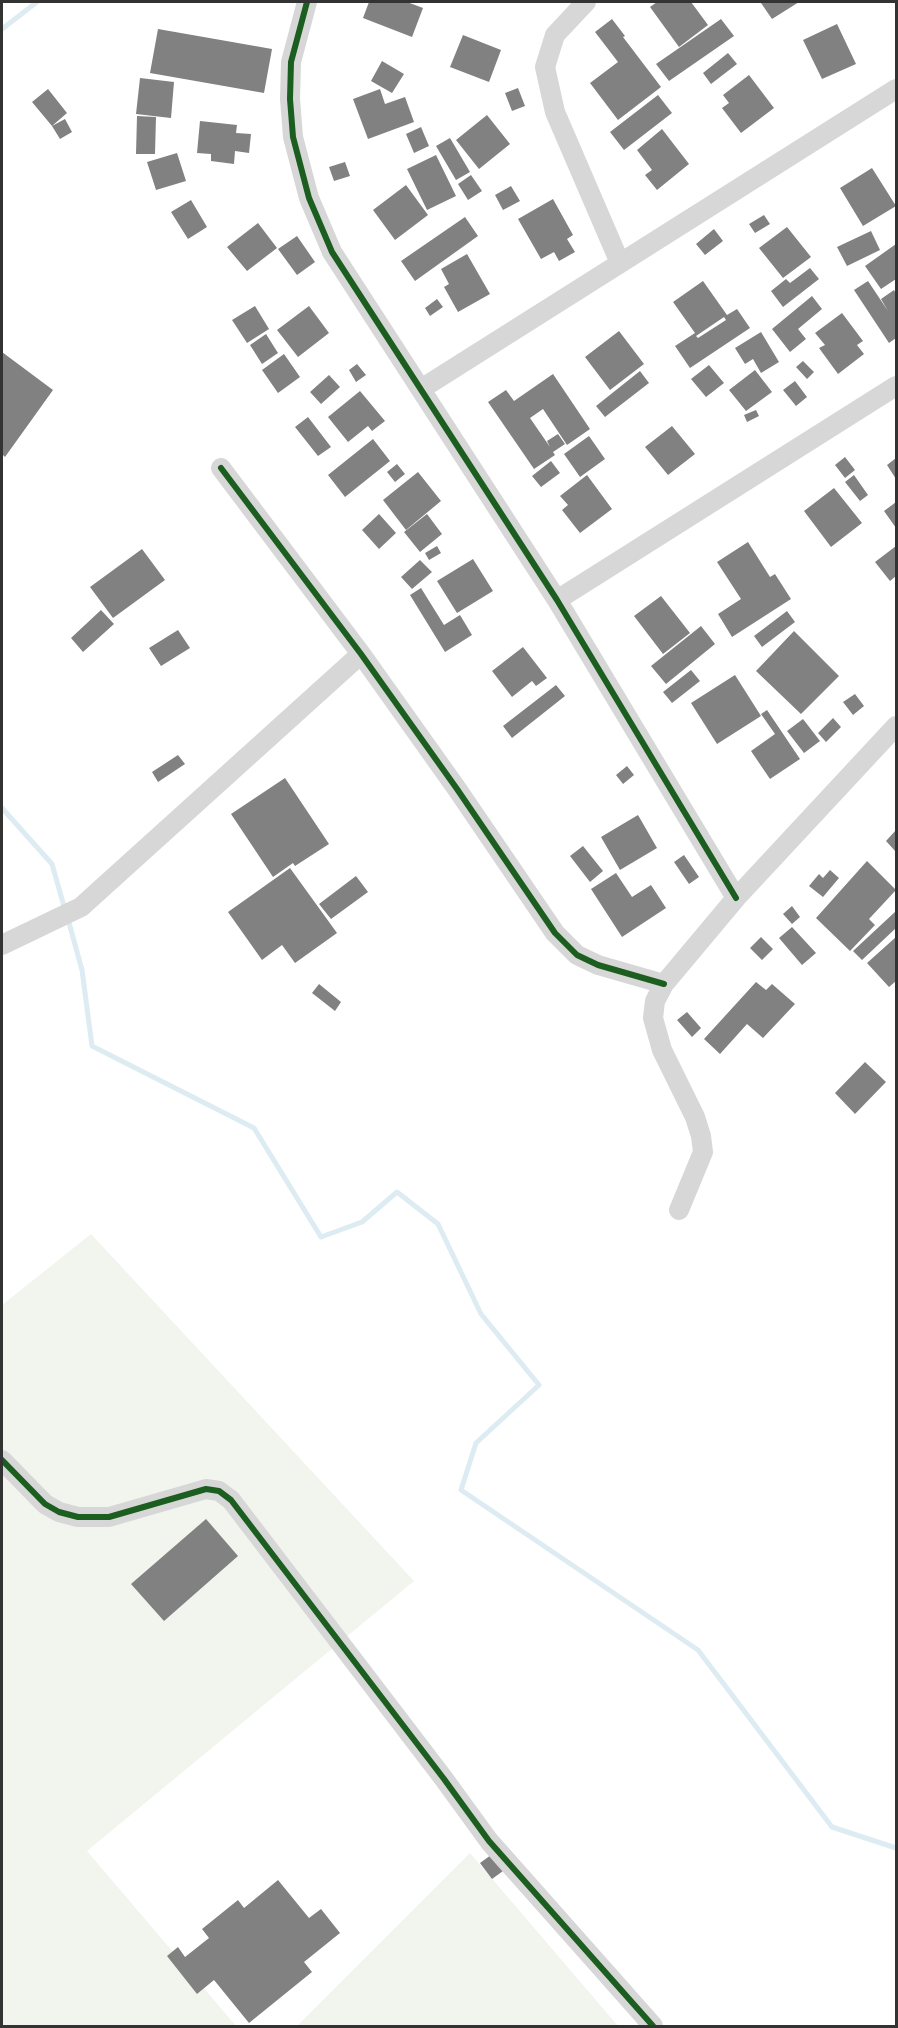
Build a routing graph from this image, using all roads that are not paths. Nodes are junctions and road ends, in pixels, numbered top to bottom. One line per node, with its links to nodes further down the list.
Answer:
1 (307, 2): 6 (street)
2 (586, 2): 4 (street)
3 (897, 88): 4 (street)
4 (620, 263): 6 (street)
5 (897, 386): 8 (street)
6 (421, 389): 8 (street)
7 (221, 468): 9 (street)
8 (557, 600): 11 (street)
9 (361, 654): 12 (street); 13 (street)
10 (897, 726): 11 (street)
11 (736, 898): 13 (street)
12 (9, 941)
13 (664, 984): 14 (street)
14 (679, 1209)
15 (2, 1460): 16 (street)
16 (653, 2026)

